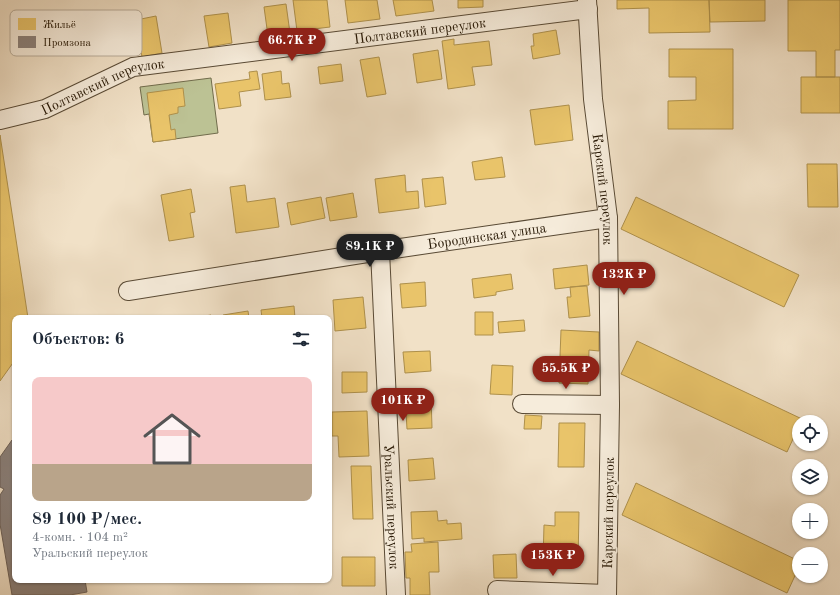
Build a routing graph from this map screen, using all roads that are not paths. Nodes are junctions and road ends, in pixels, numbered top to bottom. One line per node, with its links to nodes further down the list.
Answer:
1 (587, 4): 2 (street, Полтавский переулок); 3 (street, Карский переулок)
2 (0, 120)
3 (608, 218): 4 (street, Бородинская улица); 7 (street, Карский переулок)
4 (380, 251): 5 (street, Бородинская улица); 9 (street, Уральский переулок)
5 (128, 291)
6 (522, 404): 7 (street)
7 (610, 405): 10 (street, Карский переулок)
8 (497, 590): 10 (street)
9 (396, 595)
10 (607, 595)

